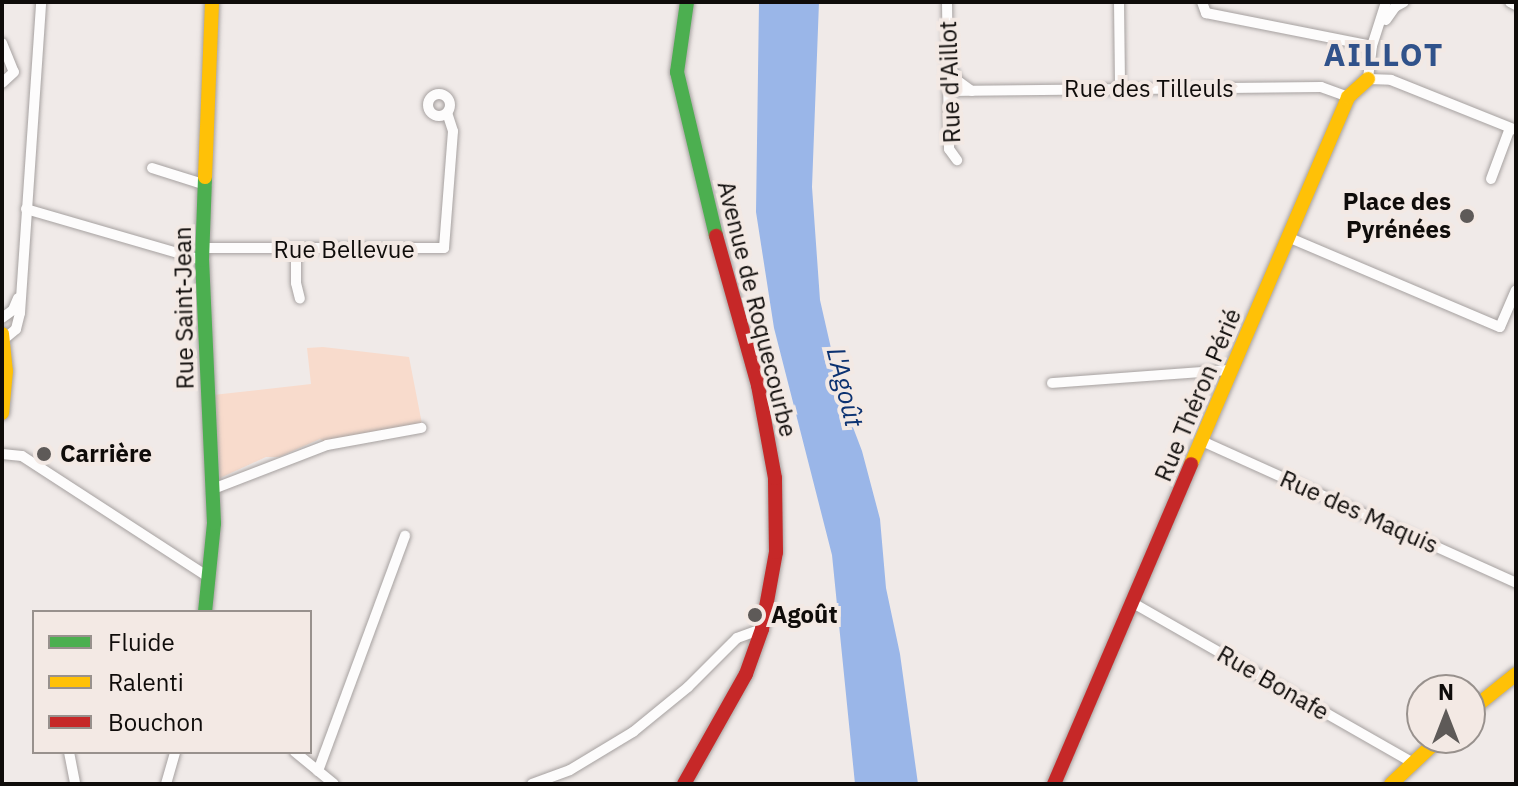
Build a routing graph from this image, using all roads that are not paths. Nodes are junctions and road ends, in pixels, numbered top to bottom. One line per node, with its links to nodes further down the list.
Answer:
1 (41, 2): 27 (street)
2 (212, 2): 26 (street, Rue Saint-Jean)
3 (687, 2): 48 (street, Avenue de Roquecourbe)
4 (947, 2): 14 (street, Rue d'Aillot)
5 (1119, 2): 17 (street)
6 (1202, 2): 13 (street)
7 (1386, 2): 11 (street)
8 (1404, 2): 11 (street)
9 (1510, 2): 10 (street)
10 (1516, 5)
11 (1380, 28): 13 (street)
12 (2, 43): 16 (street)
13 (1372, 46): 15 (street)
14 (948, 62): 18 (street, Rue d'Aillot); 19 (street)
15 (1368, 79): 20 (street, Rue Théron Périé); 22 (street)
16 (2, 83)
17 (1120, 89): 19 (street, Rue des Tilleuls); 20 (street, Rue des Tilleuls)
18 (948, 91): 19 (street, Rue des Tilleuls); 23 (street, Rue d'Aillot)
19 (972, 91)
20 (1348, 97): 28 (street, Rue Théron Périé)
21 (447, 113): 29 (street, Rue Bellevue)
22 (1513, 129): 25 (street)
23 (957, 160)
24 (152, 168): 26 (street)
25 (1491, 179)
26 (206, 185): 30 (street, Rue Saint-Jean)
27 (26, 209): 30 (street, Rue Bellevue); 32 (street)
28 (1290, 238): 31 (street); 36 (street, Rue Théron Périé)
29 (296, 250): 30 (street, Rue Bellevue); 33 (street)
30 (202, 254): 42 (street, Rue Saint-Jean)
31 (1516, 290)
32 (19, 297): 34 (street); 35 (street)
33 (300, 299)
34 (2, 318)
35 (3, 337): 38 (street)
36 (1231, 370): 37 (street); 40 (street, Rue Théron Périé)
37 (1052, 383)
38 (2, 413)
39 (421, 428): 42 (street)
40 (1202, 441): 45 (street, Rue des Maquis); 46 (street, Rue Théron Périé)
41 (2, 454): 44 (street)
42 (213, 489): 44 (street, Rue Saint-Jean)
43 (405, 536): 56 (street)
44 (210, 578): 47 (street, Rue Saint-Jean)
45 (1516, 583)
46 (1133, 603): 55 (street, Rue Bonafe); 62 (street, Rue Théron Périé)
47 (205, 610)
48 (762, 629): 60 (street); 61 (street, Avenue de Roquecourbe)
49 (1513, 680): 50 (street)
50 (1486, 699)
51 (70, 754): 57 (street)
52 (174, 754): 58 (street)
53 (297, 754): 56 (street)
54 (1423, 754): 55 (street)
55 (1413, 763): 63 (street)
56 (318, 771): 59 (street)
57 (78, 777)
58 (166, 784)
59 (334, 784)
60 (532, 784)
61 (684, 784)
62 (1054, 784)
63 (1391, 784)

